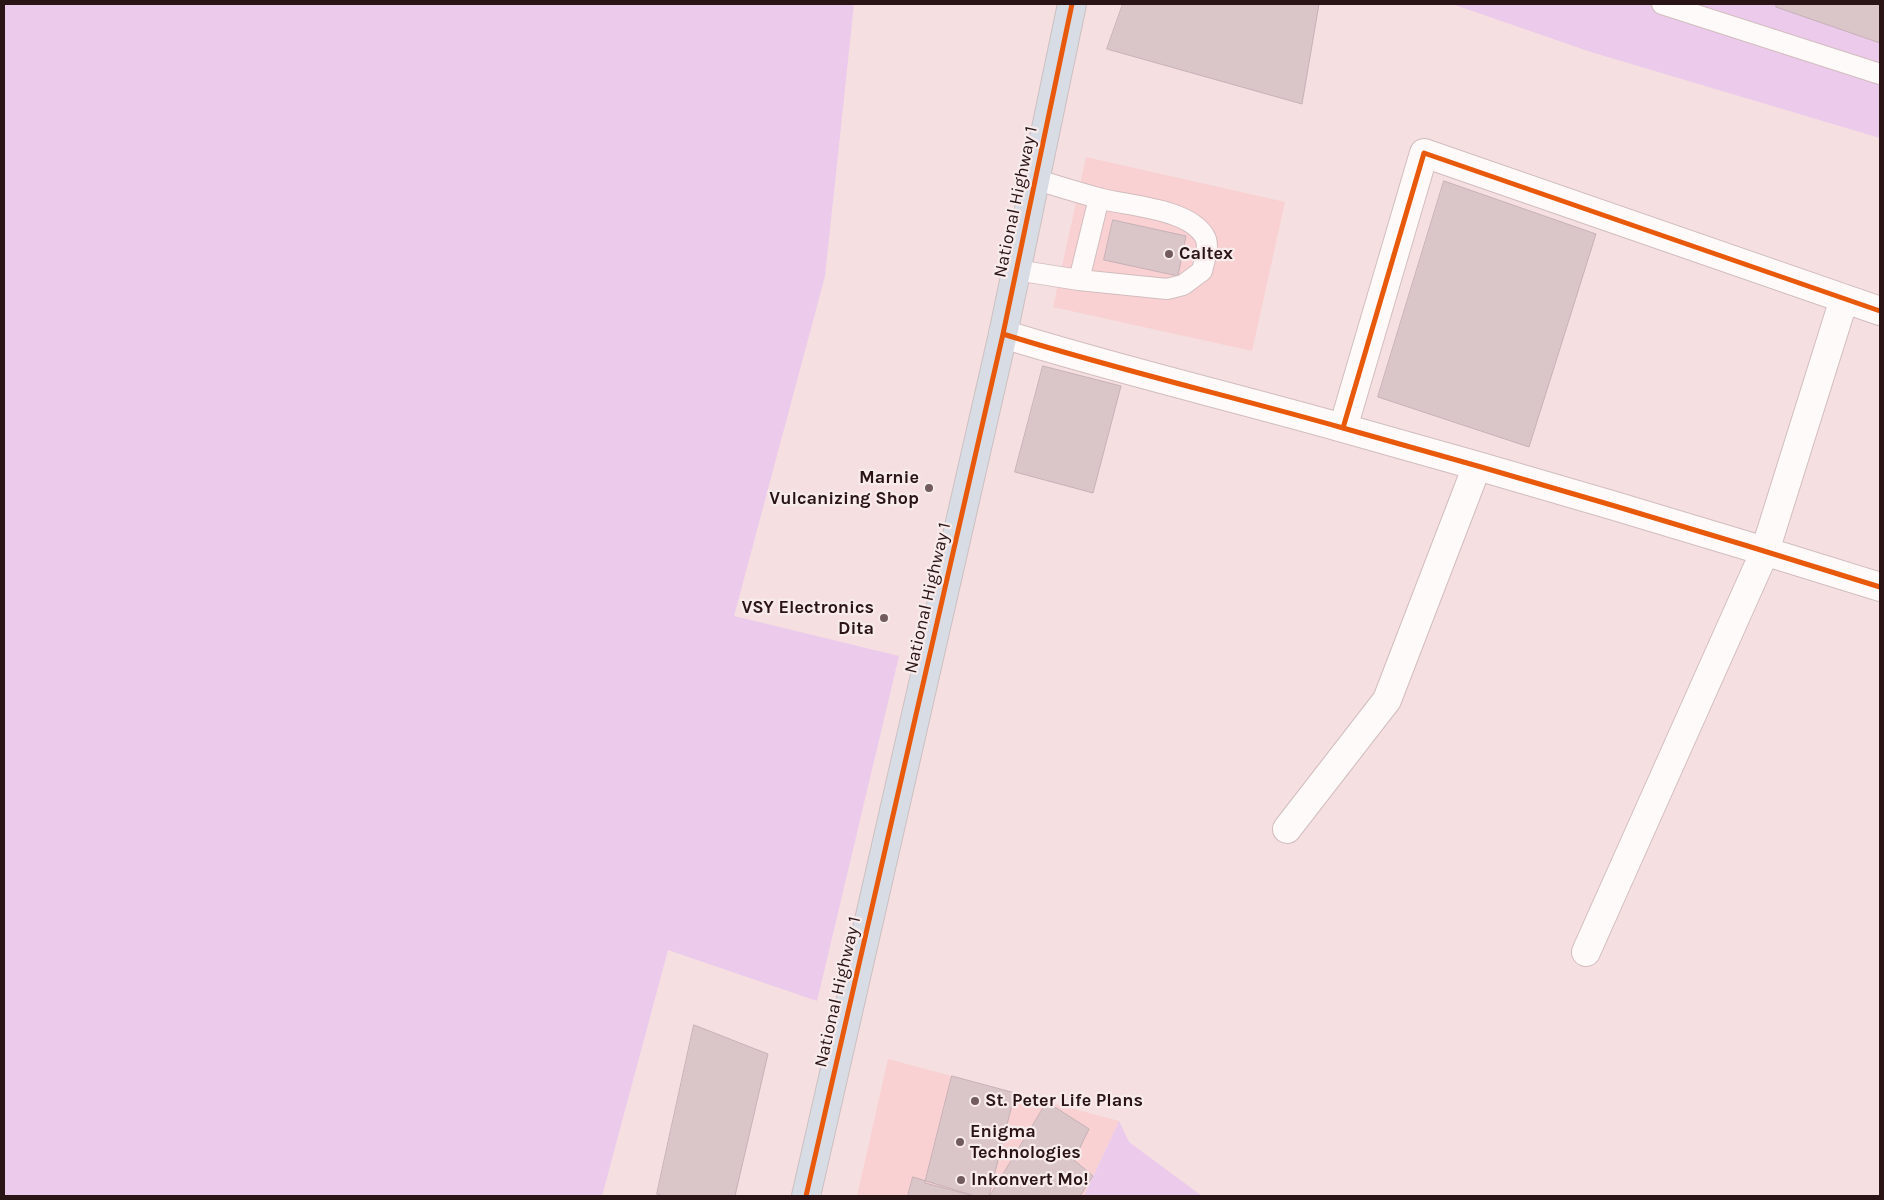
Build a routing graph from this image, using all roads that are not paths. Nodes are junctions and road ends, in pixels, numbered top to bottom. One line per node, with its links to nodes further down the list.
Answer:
1 (1072, 4): 4 (highway, National Highway 1)
2 (1662, 4): 3 (lane)
3 (1880, 74)
4 (1035, 179): 5 (lane); 6 (highway, National Highway 1)
5 (1099, 198): 7 (lane); 7 (lane)
6 (1016, 270): 7 (lane); 10 (highway, National Highway 1)
7 (1079, 280)
8 (1844, 299): 9 (street); 11 (street); 13 (street)
9 (1880, 311)
10 (1003, 334): 11 (street); 17 (highway, National Highway 1)
11 (1343, 428): 12 (street)
12 (1477, 466): 13 (street); 15 (street)
13 (1765, 551): 14 (street); 16 (street)
14 (1880, 587)
15 (1287, 829)
16 (1586, 952)
17 (806, 1196)

